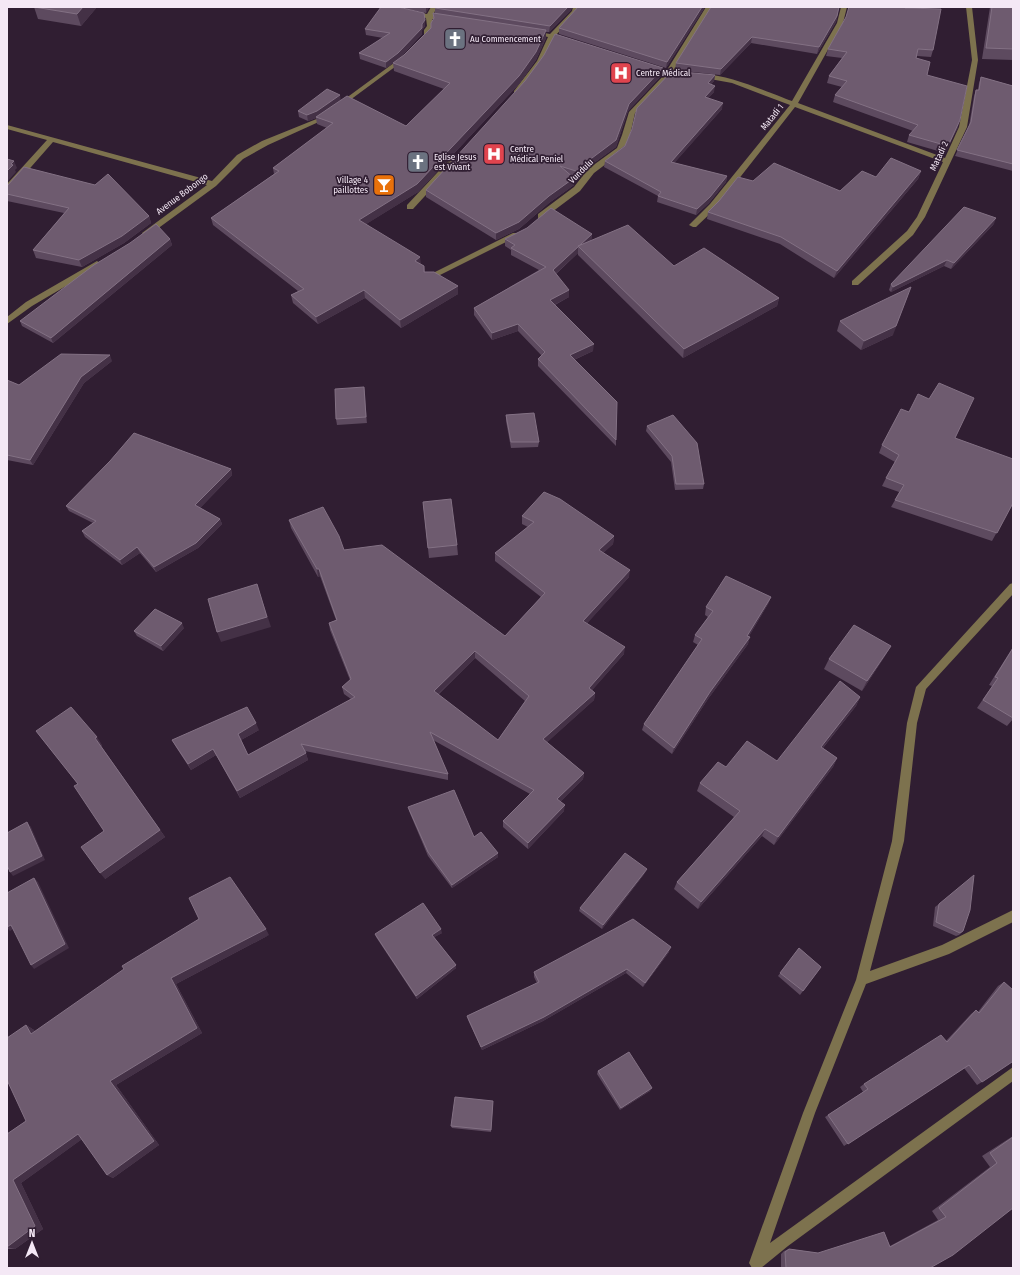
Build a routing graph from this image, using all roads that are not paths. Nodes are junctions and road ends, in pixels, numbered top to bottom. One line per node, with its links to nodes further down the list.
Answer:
1 (434, 7): 7 (street, Avenue Bobongo)
2 (576, 7): 10 (street)
3 (709, 7): 13 (street, Vundulu)
4 (844, 7): 15 (street, Matadi 1)
5 (969, 7): 19 (street, Matadi 2)
6 (406, 12): 7 (street)
7 (429, 17): 8 (street); 20 (street, Avenue Bobongo)
8 (452, 20)
9 (529, 33): 10 (street)
10 (552, 36): 11 (street); 14 (street)
11 (574, 43)
12 (640, 64): 13 (street)
13 (669, 74): 15 (street); 23 (street, Vundulu)
14 (511, 97)
15 (794, 104): 19 (street); 24 (street, Matadi 1)
16 (7, 127): 17 (street)
17 (52, 139): 20 (street); 21 (street)
18 (458, 155): 22 (street)
19 (947, 161): 29 (street, Matadi 2)
20 (213, 184): 26 (street, Avenue Bobongo)
21 (7, 189)
22 (410, 207)
23 (535, 222)
24 (692, 225)
25 (524, 232): 28 (street)
26 (140, 237)
27 (102, 261): 30 (street)
28 (429, 277)
29 (855, 283)
30 (7, 321)
31 (1013, 587): 33 (street)
32 (1013, 916): 33 (street)
33 (862, 980): 35 (street)
34 (1013, 1073): 35 (street)
35 (756, 1265)

